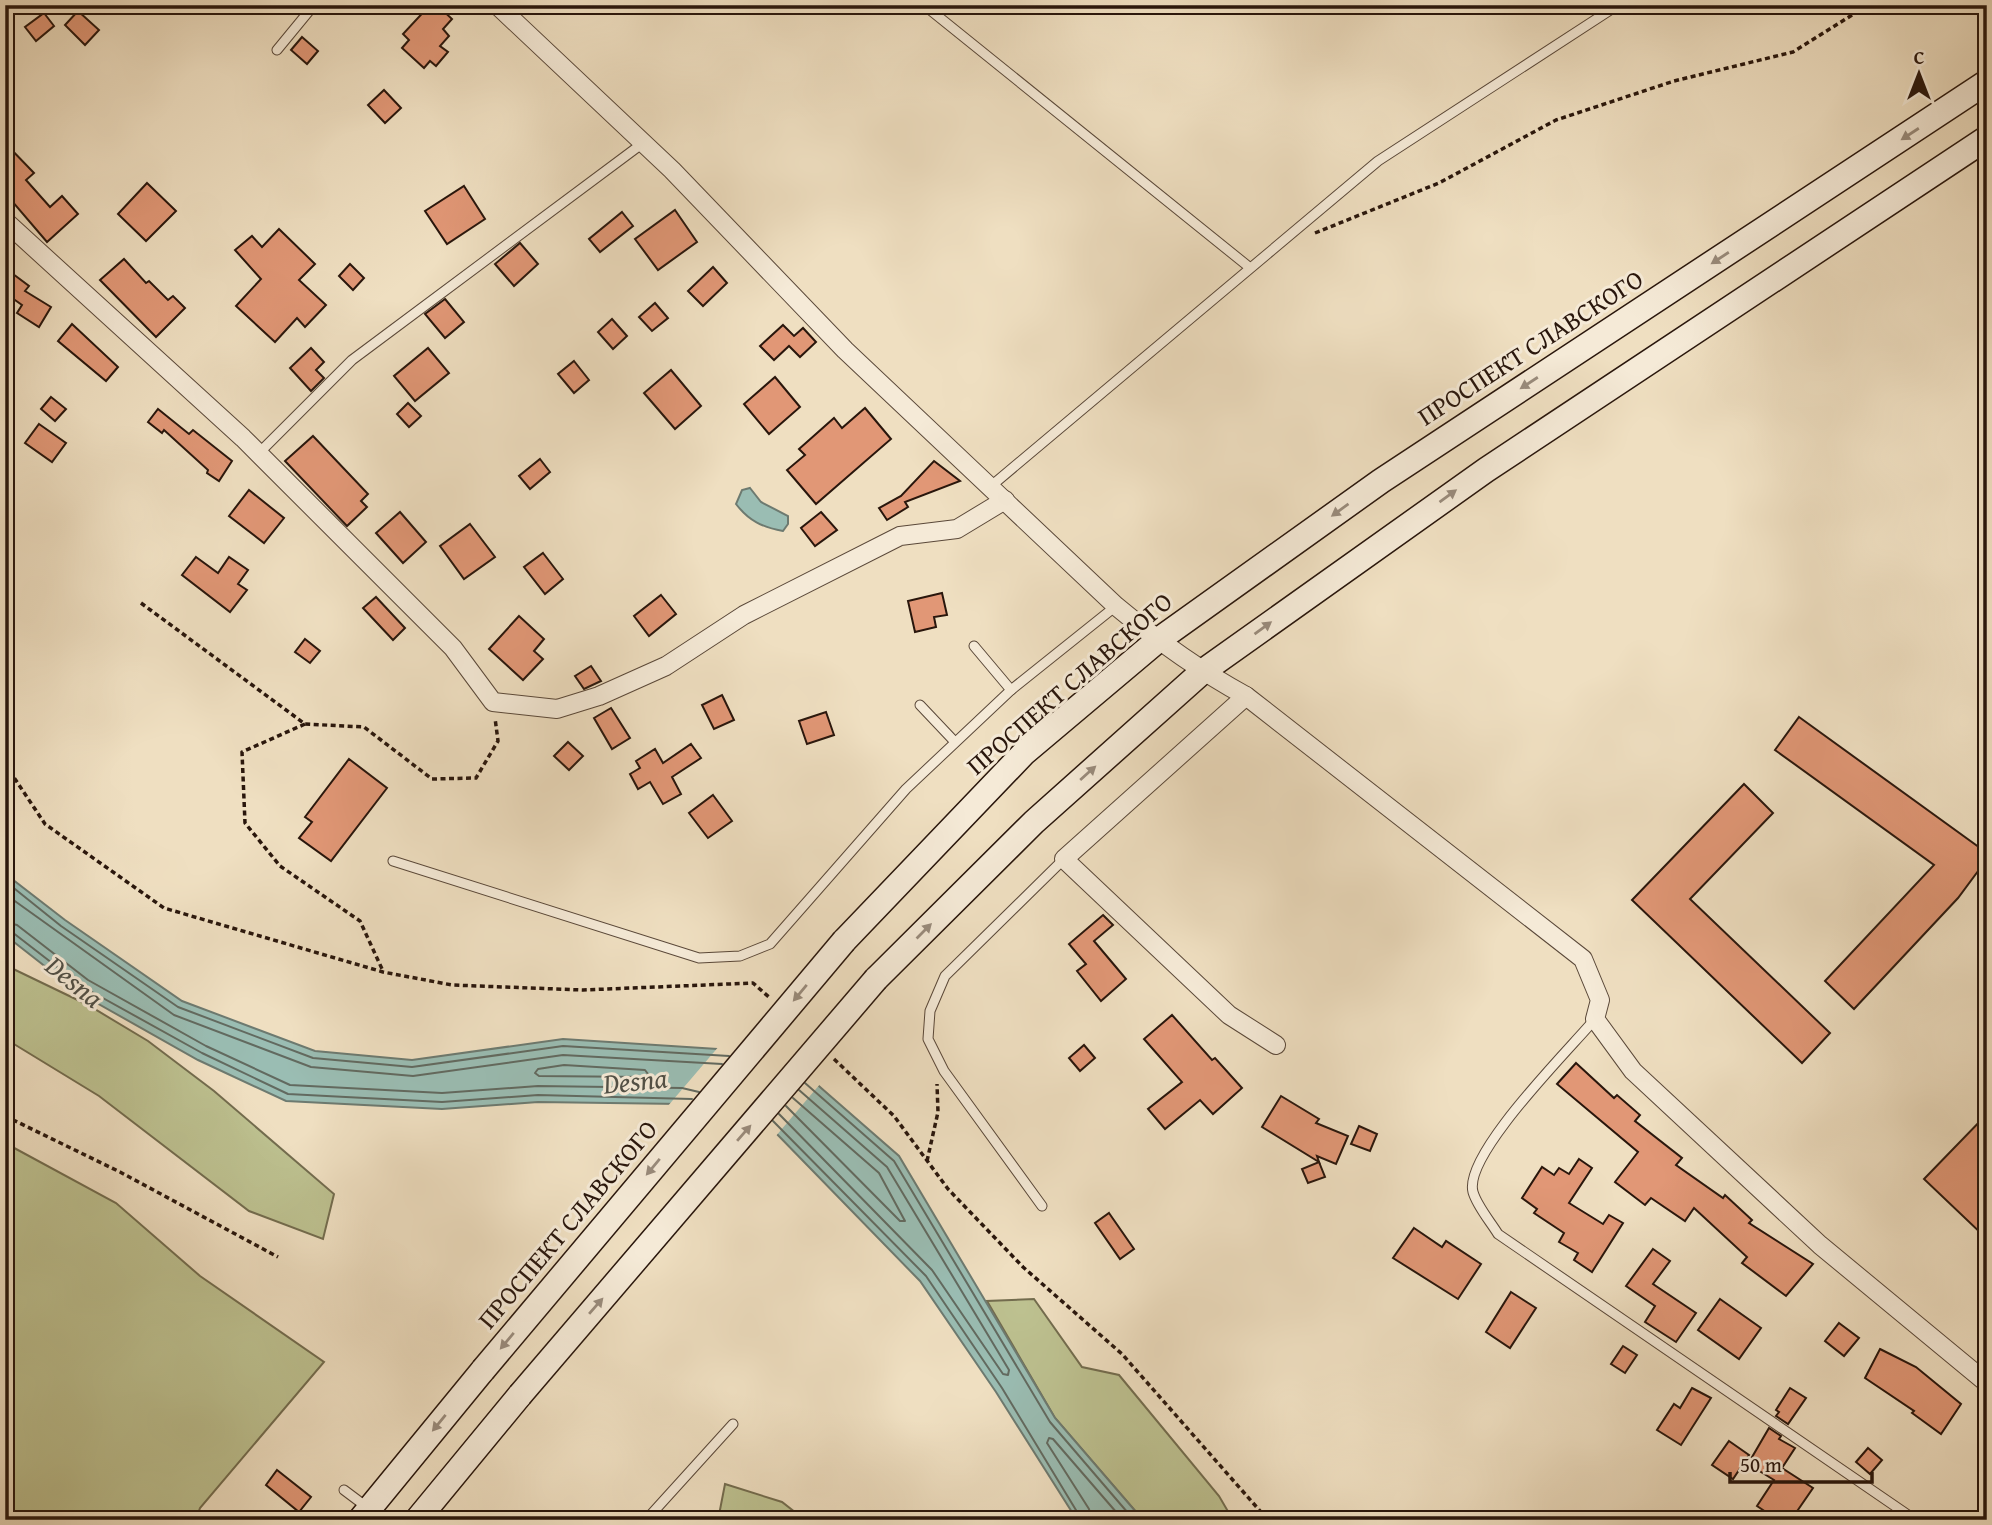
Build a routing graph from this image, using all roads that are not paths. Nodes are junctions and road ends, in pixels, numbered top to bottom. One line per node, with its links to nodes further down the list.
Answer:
1 (314, 5): 5 (lane)
2 (497, 5): 8 (street)
3 (924, 5): 10 (lane)
4 (1618, 5): 10 (lane)
5 (277, 50)
6 (1987, 82): 15 (main road, ПРОСПЕКТ СЛАВСКОГО, one-way to 15)
7 (1987, 138): 17 (main road, one-way to 7)
8 (643, 143): 11 (lane); 12 (street)
9 (5, 220): 11 (street)
10 (1249, 267): 12 (lane)
11 (258, 454): 13 (street)
12 (990, 487): 13 (street)
13 (1005, 500): 14 (street)
14 (1116, 606): 15 (street); 18 (lane)
15 (1157, 641): 17 (street); 30 (main road, ПРОСПЕКТ СЛАВСКОГО, one-way to 30, bridge)
16 (974, 646): 18 (lane)
17 (1202, 672): 19 (street); 31 (main road, one-way to 17, bridge)
18 (1011, 690): 21 (lane)
19 (1246, 696): 22 (street); 24 (street)
20 (920, 705): 21 (lane)
21 (955, 742): 23 (lane)
22 (1064, 859): 25 (street); 26 (lane)
23 (393, 861)
24 (1595, 1019): 27 (street); 33 (lane)
25 (1276, 1045)
26 (1042, 1206)
27 (1987, 1383)
28 (733, 1424): 32 (lane)
29 (344, 1490): 30 (lane)
30 (364, 1514)
31 (417, 1520)
32 (646, 1520)
33 (1905, 1520)

